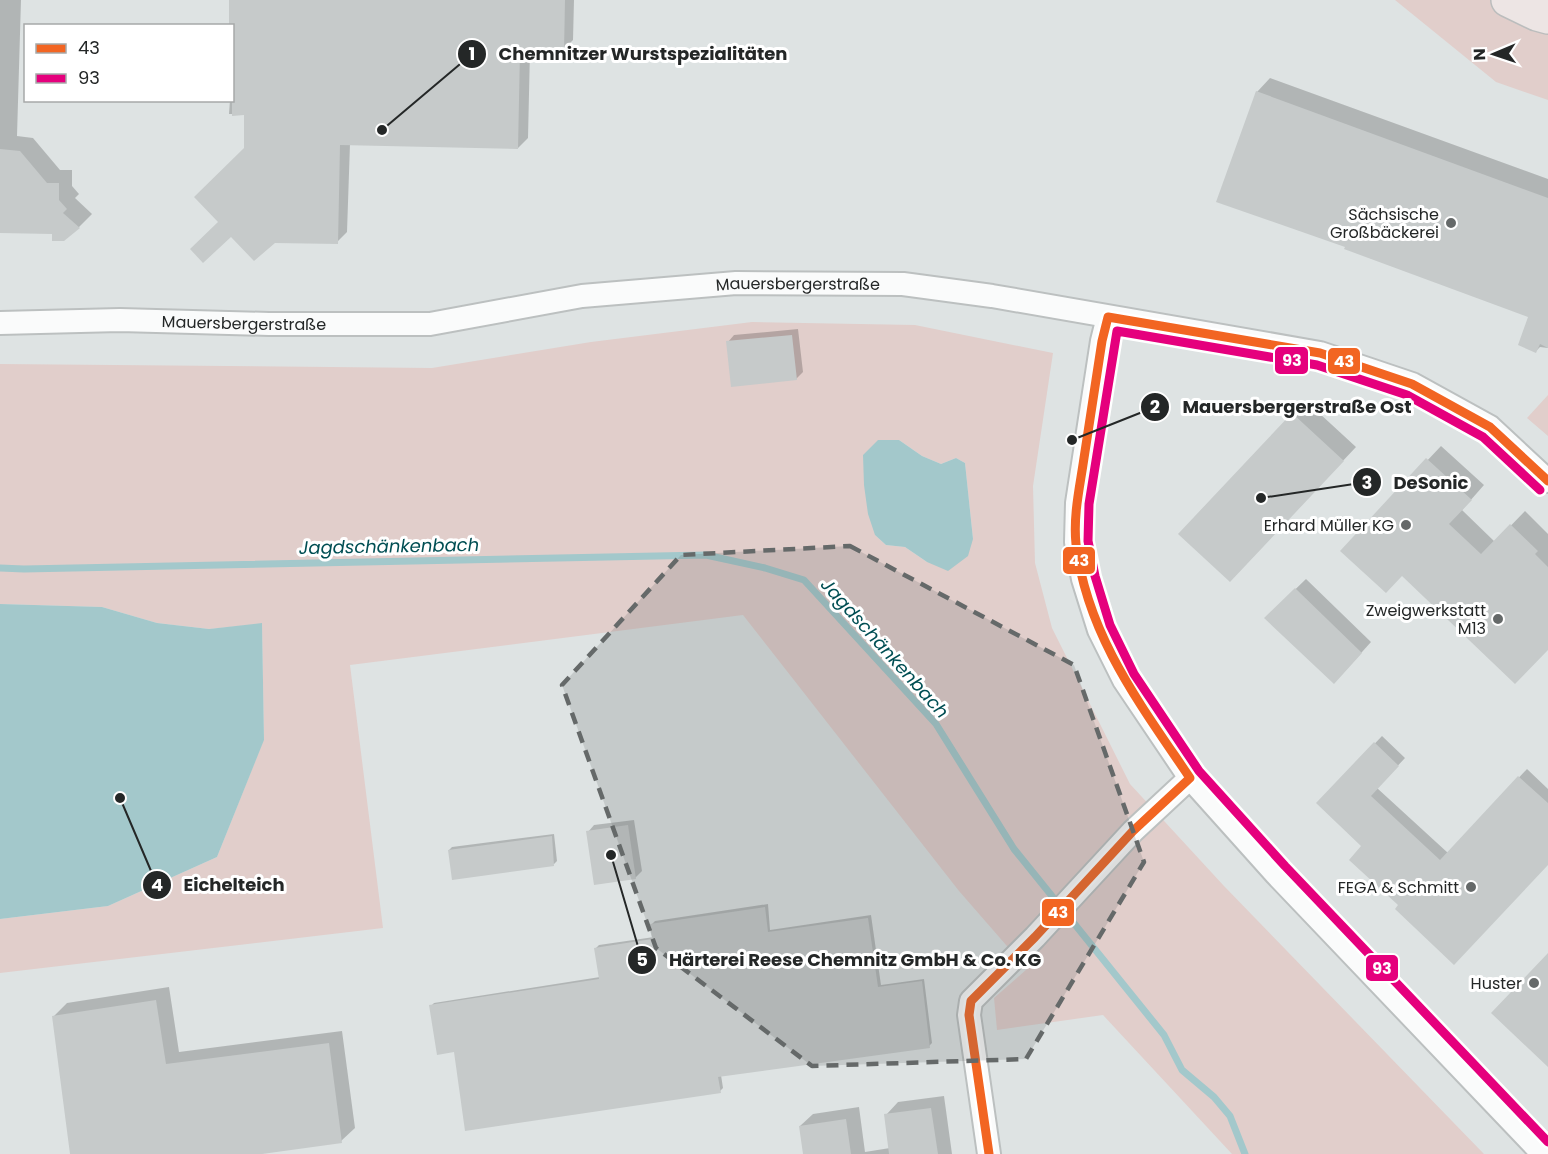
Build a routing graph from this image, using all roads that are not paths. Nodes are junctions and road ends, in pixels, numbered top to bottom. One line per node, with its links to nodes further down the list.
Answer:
1 (1508, 0): 2 (highway)
2 (1548, 17)
3 (1108, 317): 4 (street, Mauersbergerstraße); 5 (street, Mauersbergerstraße); 6 (street)
4 (0, 323)
5 (1548, 482)
6 (1190, 778): 7 (street); 8 (street)
7 (989, 1154)
8 (1542, 1154)

